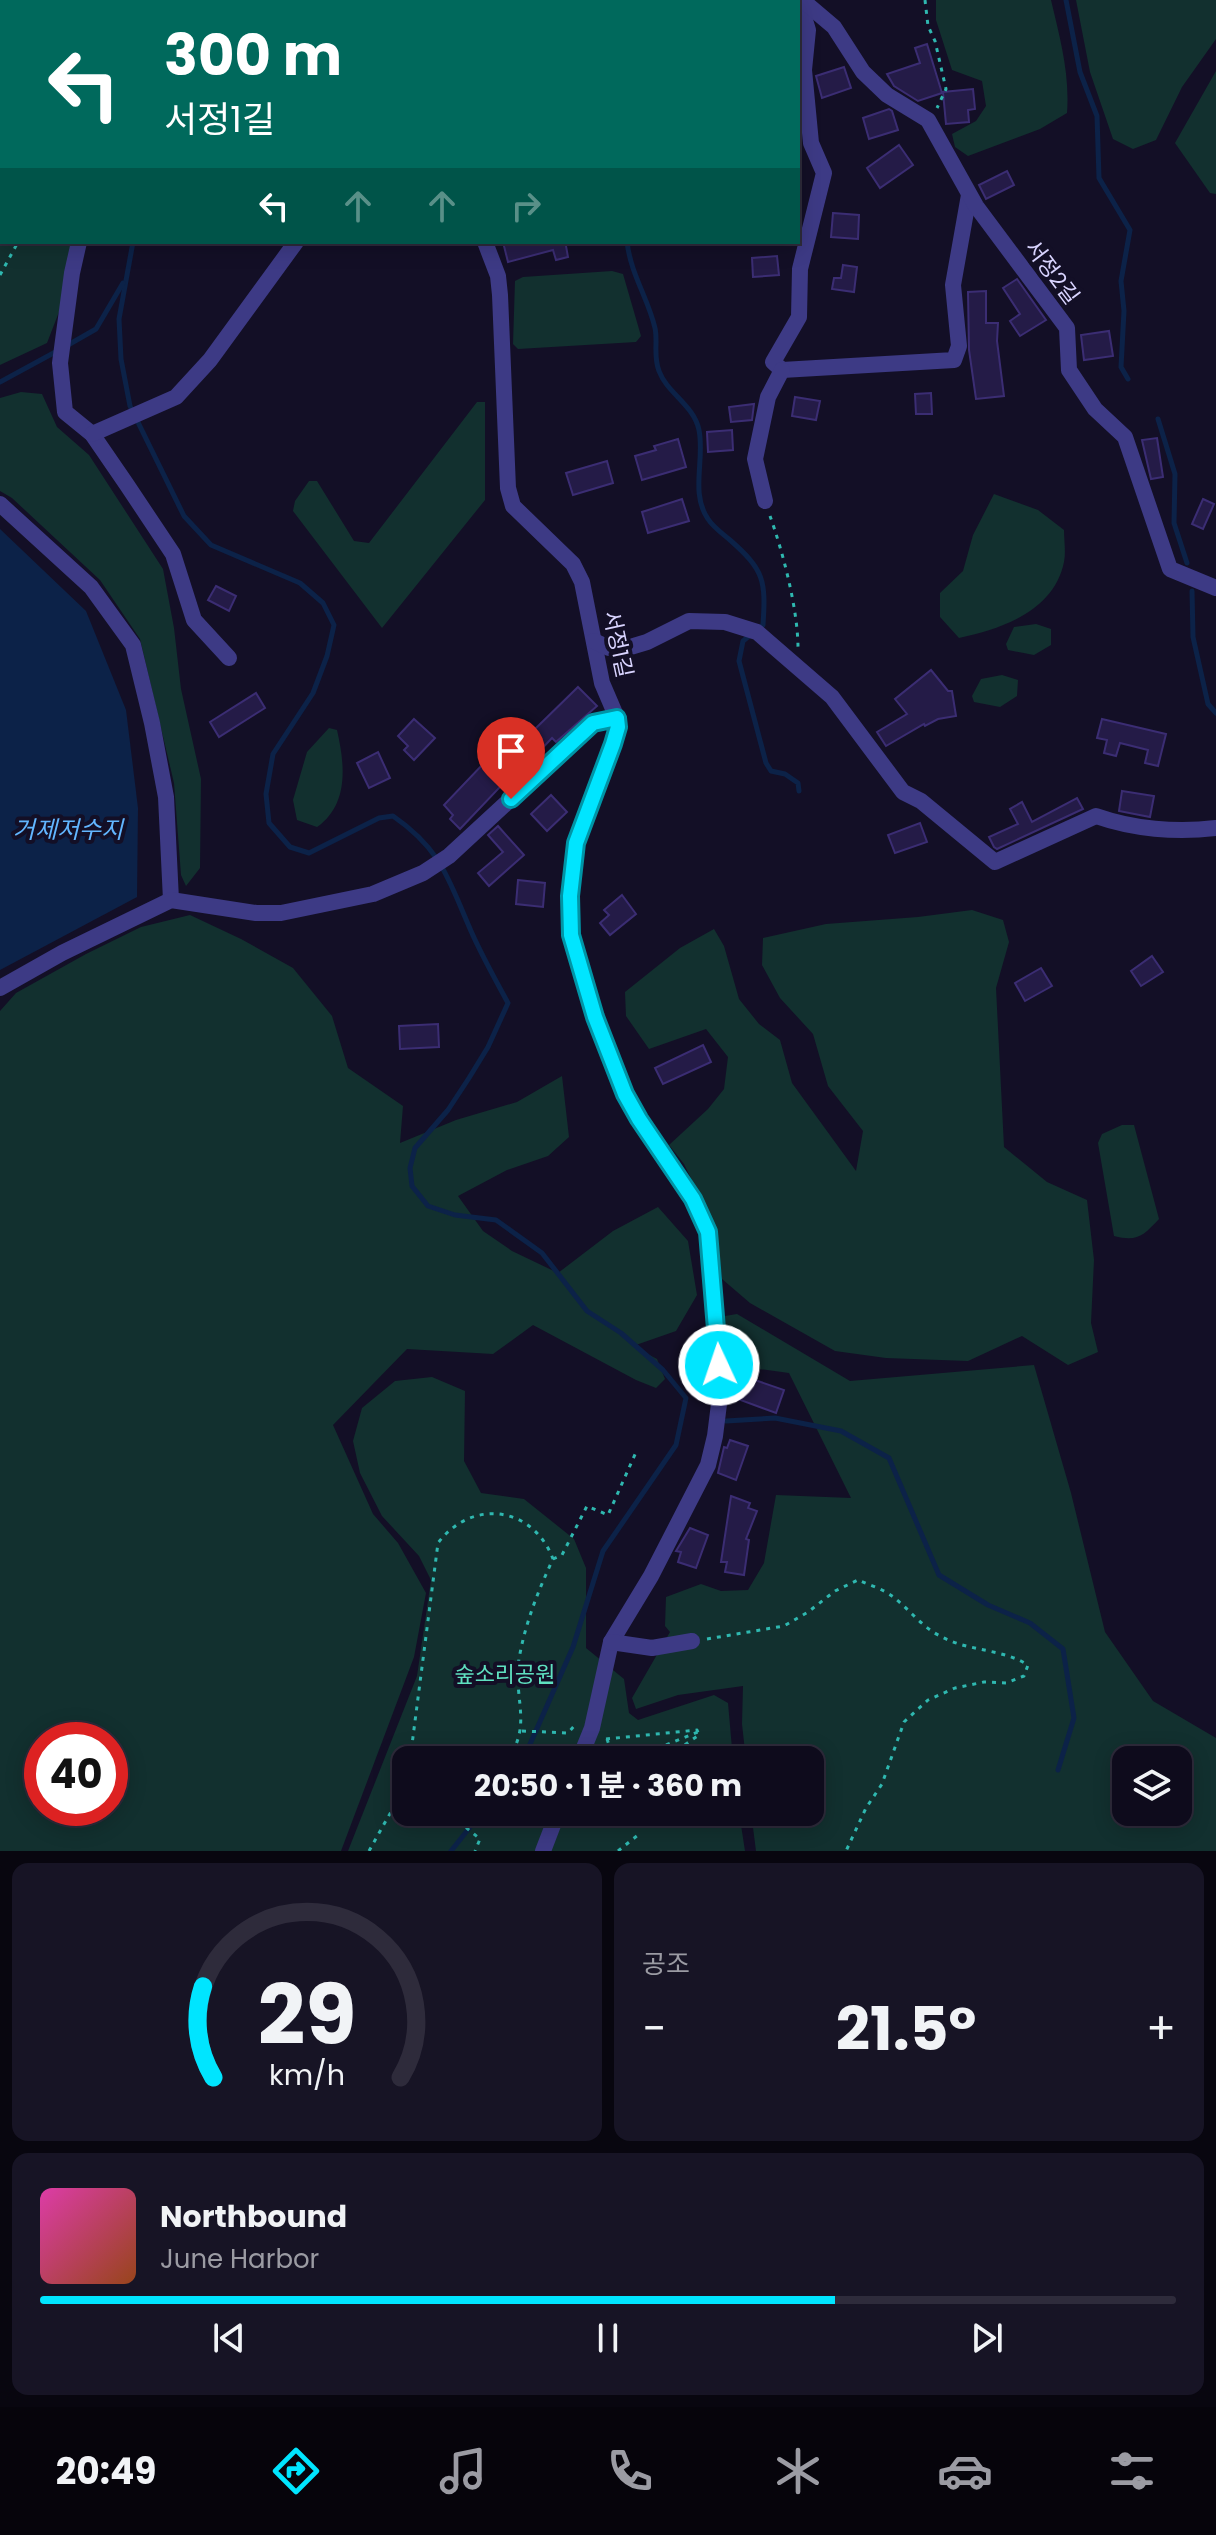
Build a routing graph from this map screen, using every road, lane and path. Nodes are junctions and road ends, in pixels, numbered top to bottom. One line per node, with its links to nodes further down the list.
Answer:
1 (801, 0): 3 (street, 서정2길); 10 (street)
2 (925, 0): 3 (path)
3 (928, 120): 4 (street, 서정2길)
4 (969, 195): 10 (street); 14 (street, 서정2길)
5 (17, 244): 9 (path)
6 (79, 244): 11 (street)
7 (295, 244): 11 (street)
8 (486, 244): 15 (street, 서정1길)
9 (0, 275)
10 (782, 370): 12 (street)
11 (92, 434): 16 (street)
12 (765, 501): 17 (path)
13 (0, 504): 20 (street)
14 (1216, 588)
15 (594, 641): 17 (street); 18 (street, 서정1길)
16 (229, 658)
17 (795, 664): 19 (street)
18 (617, 718): 20 (street); 25 (street)
19 (1216, 828)
20 (171, 900): 21 (street)
21 (0, 988)
22 (637, 1450): 23 (path)
23 (553, 1559): 26 (path); 29 (path)
24 (692, 1641): 25 (street); 43 (path)
25 (611, 1642): 31 (street)
26 (522, 1731): 28 (path); 30 (path)
27 (698, 1732): 32 (path); 33 (path); 34 (path)
28 (568, 1733)
29 (412, 1746)
30 (514, 1746)
31 (585, 1746)
32 (608, 1746)
33 (664, 1746)
34 (683, 1746)
35 (392, 1810): 39 (path)
36 (464, 1826): 40 (path)
37 (553, 1826): 41 (street)
38 (638, 1835): 42 (path)
39 (369, 1851)
40 (475, 1851)
41 (543, 1851)
42 (618, 1851)
43 (846, 1851)

